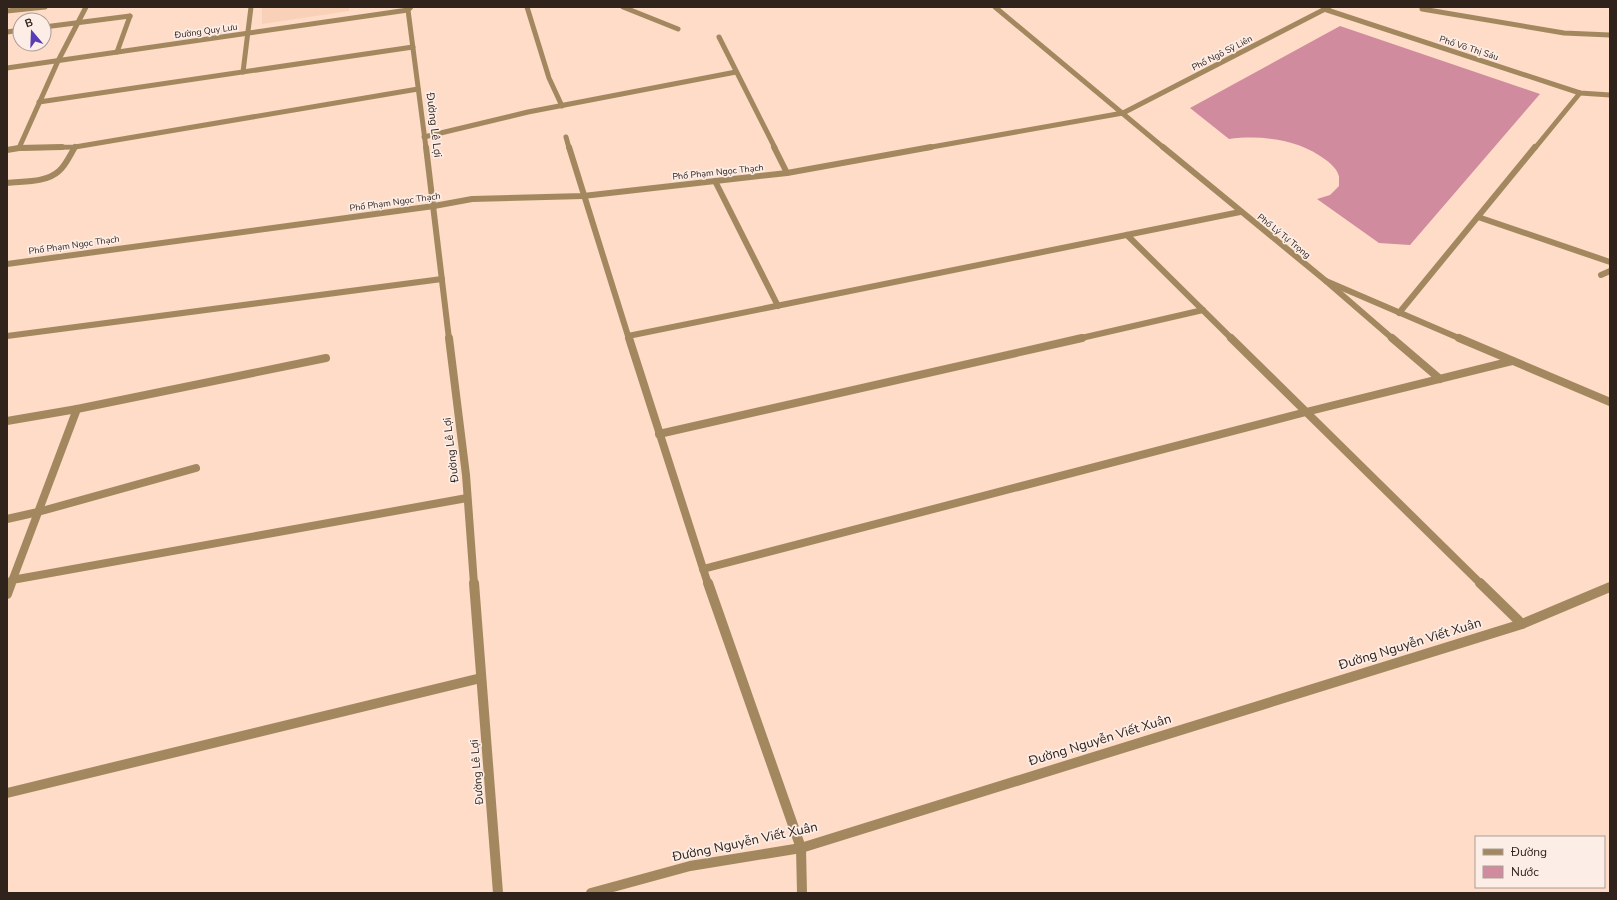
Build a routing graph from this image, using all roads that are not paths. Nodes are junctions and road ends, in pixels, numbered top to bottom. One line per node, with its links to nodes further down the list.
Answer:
1 (45, 7): 10 (street)
2 (86, 7): 11 (street)
3 (251, 7): 14 (street)
4 (527, 7): 27 (street)
5 (623, 7): 13 (street)
6 (995, 7): 28 (street, Phố Lý Tự Trọng)
7 (409, 8): 14 (street, Đường Quy Lưu); 17 (street, Đường Lê Lợi)
8 (1327, 8): 24 (street, Phố Võ Thị Sáu); 28 (street, Phố Ngô Sỹ Liên)
9 (1422, 9): 15 (street)
10 (7, 11)
11 (78, 22): 12 (street); 18 (street); 19 (street)
12 (52, 26)
13 (678, 29)
14 (249, 33): 18 (street, Đường Quy Lưu); 21 (street)
15 (1610, 35)
16 (719, 37): 22 (street)
17 (413, 47): 21 (street); 23 (street, Đường Lê Lợi)
18 (117, 52): 19 (street, Đường Quy Lưu)
19 (58, 61): 20 (street, Đường Quy Lưu); 26 (street)
20 (7, 68)
21 (242, 72): 26 (street)
22 (736, 72): 27 (street); 34 (street)
23 (418, 89): 29 (street, Đường Lê Lợi); 31 (street)
24 (1580, 93): 25 (street, Phố Võ Thị Sáu); 40 (street)
25 (1610, 95)
26 (39, 102): 32 (street)
27 (562, 106): 29 (street)
28 (1123, 113): 34 (street, Phố Ngô Sỹ Liên); 39 (street, Phố Lý Tự Trọng)
29 (424, 137): 38 (street, Đường Lê Lợi)
30 (566, 137): 37 (street)
31 (75, 147): 32 (street); 36 (street)
32 (19, 148): 33 (street)
33 (7, 150)
34 (788, 173): 35 (street, Phố Phạm Ngọc Thạch)
35 (715, 181): 37 (street, Phố Phạm Ngọc Thạch); 48 (street)
36 (7, 183)
37 (583, 196): 38 (street, Phố Phạm Ngọc Thạch); 52 (street)
38 (434, 206): 43 (street, Phố Phạm Ngọc Thạch); 46 (street, Đường Lê Lợi)
39 (1240, 212): 41 (street); 47 (street, Phố Lý Tự Trọng)
40 (1478, 217): 42 (street); 50 (street)
41 (1127, 235): 48 (street); 49 (street)
42 (1610, 262)
43 (7, 264)
44 (1610, 271): 45 (street)
45 (1601, 275)
46 (442, 279): 51 (street); 62 (street, Đường Lê Lợi)
47 (1326, 282): 50 (street, Phố Lý Tự Trọng); 55 (street)
48 (778, 306): 52 (street)
49 (1203, 310): 58 (street); 60 (street)
50 (1400, 313): 54 (street, Phố Lý Tự Trọng)
51 (7, 336)
52 (628, 336): 60 (street)
53 (326, 358): 57 (street)
54 (1512, 361): 55 (street); 56 (street, Phố Lý Tự Trọng)
55 (1440, 379): 58 (street)
56 (1610, 402)
57 (77, 409): 59 (street); 63 (street)
58 (1306, 412): 65 (street); 69 (street)
59 (7, 421)
60 (659, 434): 65 (street)
61 (196, 468): 63 (street)
62 (467, 498): 66 (street); 70 (street, Đường Lê Lợi)
63 (38, 512): 64 (street); 66 (street)
64 (7, 518)
65 (703, 569): 72 (street)
66 (12, 580): 68 (street)
67 (1610, 587): 69 (street, Đường Nguyễn Viết Xuân)
68 (7, 594)
69 (1522, 624): 72 (street, Đường Nguyễn Viết Xuân)
70 (481, 678): 71 (street); 73 (street, Đường Lê Lợi)
71 (7, 793)
72 (801, 848): 74 (street, Đường Nguyễn Viết Xuân); 75 (street)
73 (498, 893)
74 (591, 893)
75 (802, 893)

